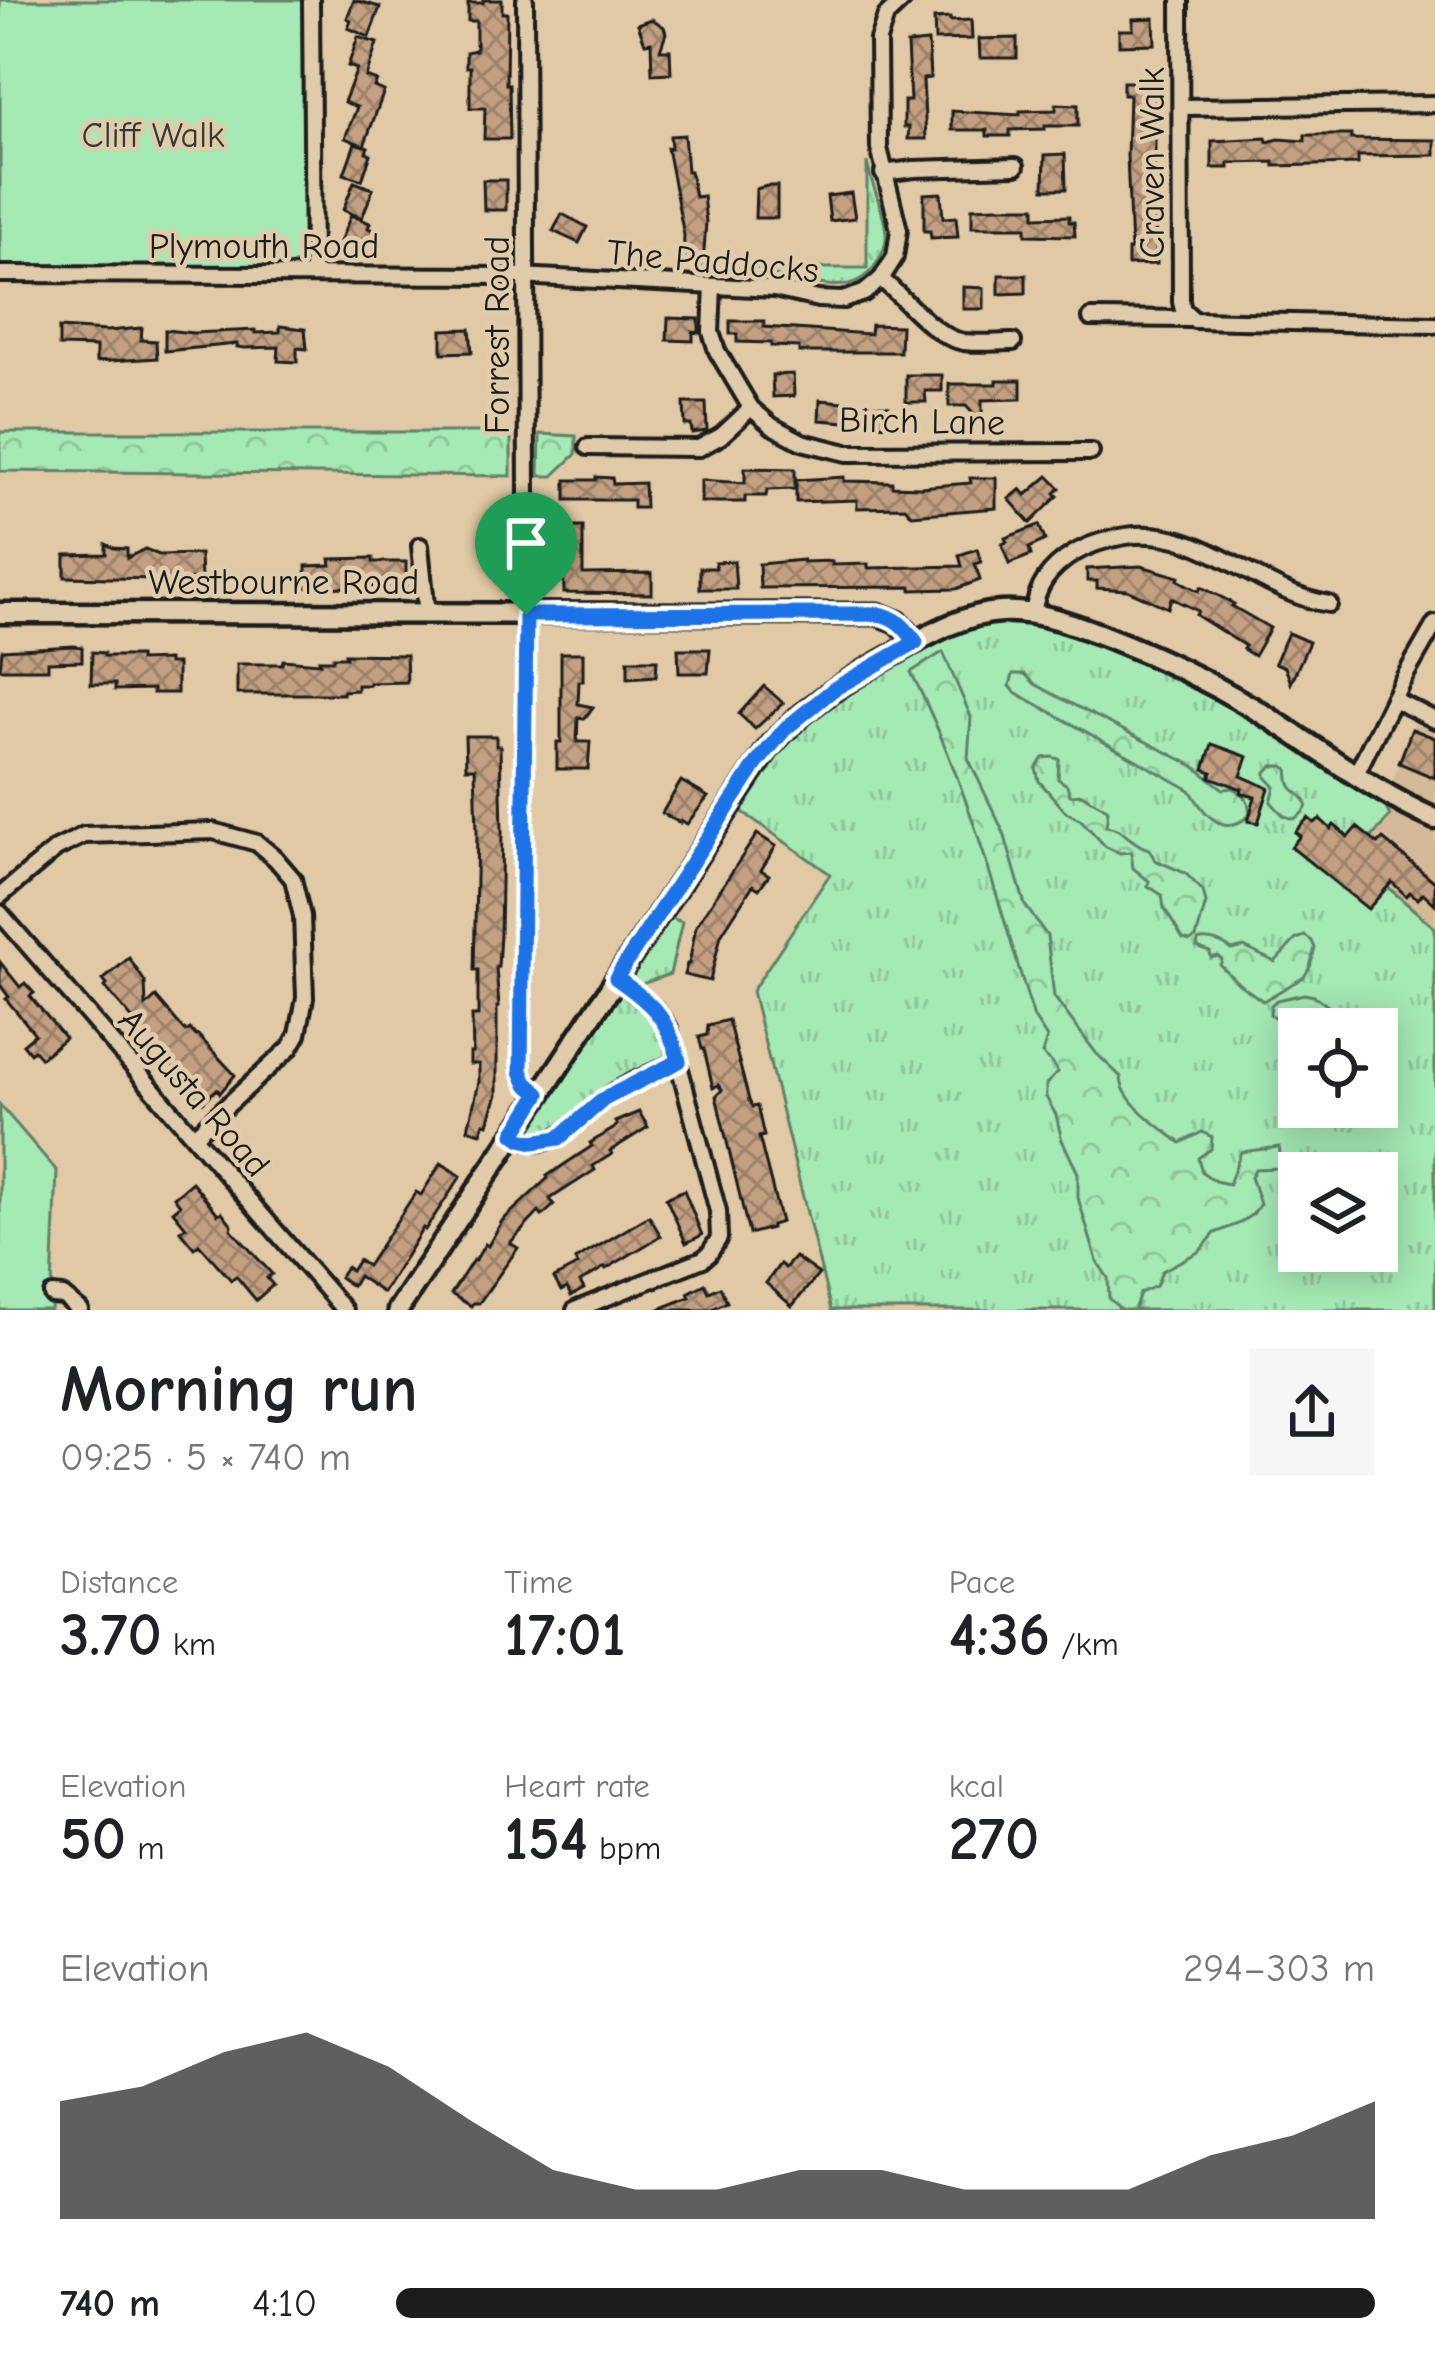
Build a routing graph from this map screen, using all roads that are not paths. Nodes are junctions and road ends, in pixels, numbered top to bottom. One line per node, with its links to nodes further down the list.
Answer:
1 (311, 0): 10 (street)
2 (525, 0): 11 (street, Forrest Road)
3 (903, 0): 8 (street)
4 (1180, 0): 6 (street, Craven Walk)
5 (1435, 104): 6 (street)
6 (1181, 106): 15 (street, Craven Walk)
7 (1016, 166): 8 (street)
8 (883, 173): 12 (street)
9 (0, 274): 10 (street, Plymouth Road)
10 (313, 275): 11 (street, Plymouth Road)
11 (527, 277): 13 (street, The Paddocks); 25 (street, Forrest Road)
12 (881, 279): 13 (street, The Paddocks); 17 (street)
13 (712, 286): 18 (street, Birch Lane)
14 (1091, 318): 15 (street)
15 (1192, 320): 16 (street)
16 (1435, 325)
17 (1013, 342)
18 (751, 408): 19 (street); 20 (street, Birch Lane)
19 (588, 447)
20 (1091, 452)
21 (420, 546): 24 (street)
22 (1329, 604): 26 (street)
23 (0, 613): 24 (main road, Westbourne Road)
24 (428, 615): 25 (main road, Westbourne Road)
25 (526, 615): 28 (main road, Westbourne Road); 37 (street, Forrest Road)
26 (1033, 615): 28 (main road); 31 (main road)
27 (1435, 624): 29 (street)
28 (916, 642): 35 (main road)
29 (1393, 699): 30 (street); 31 (street)
30 (1435, 720)
31 (1355, 776): 32 (main road)
32 (1435, 819)
33 (0, 896): 39 (street)
34 (0, 913): 39 (street, Augusta Road)
35 (616, 978): 36 (street); 37 (main road)
36 (679, 1061): 38 (street); 44 (street)
37 (539, 1094): 38 (main road)
38 (514, 1134): 43 (main road)
39 (194, 1136): 42 (street, Augusta Road)
40 (52, 1295): 41 (street)
41 (80, 1310)
42 (344, 1310)
43 (398, 1310)
44 (575, 1310)

